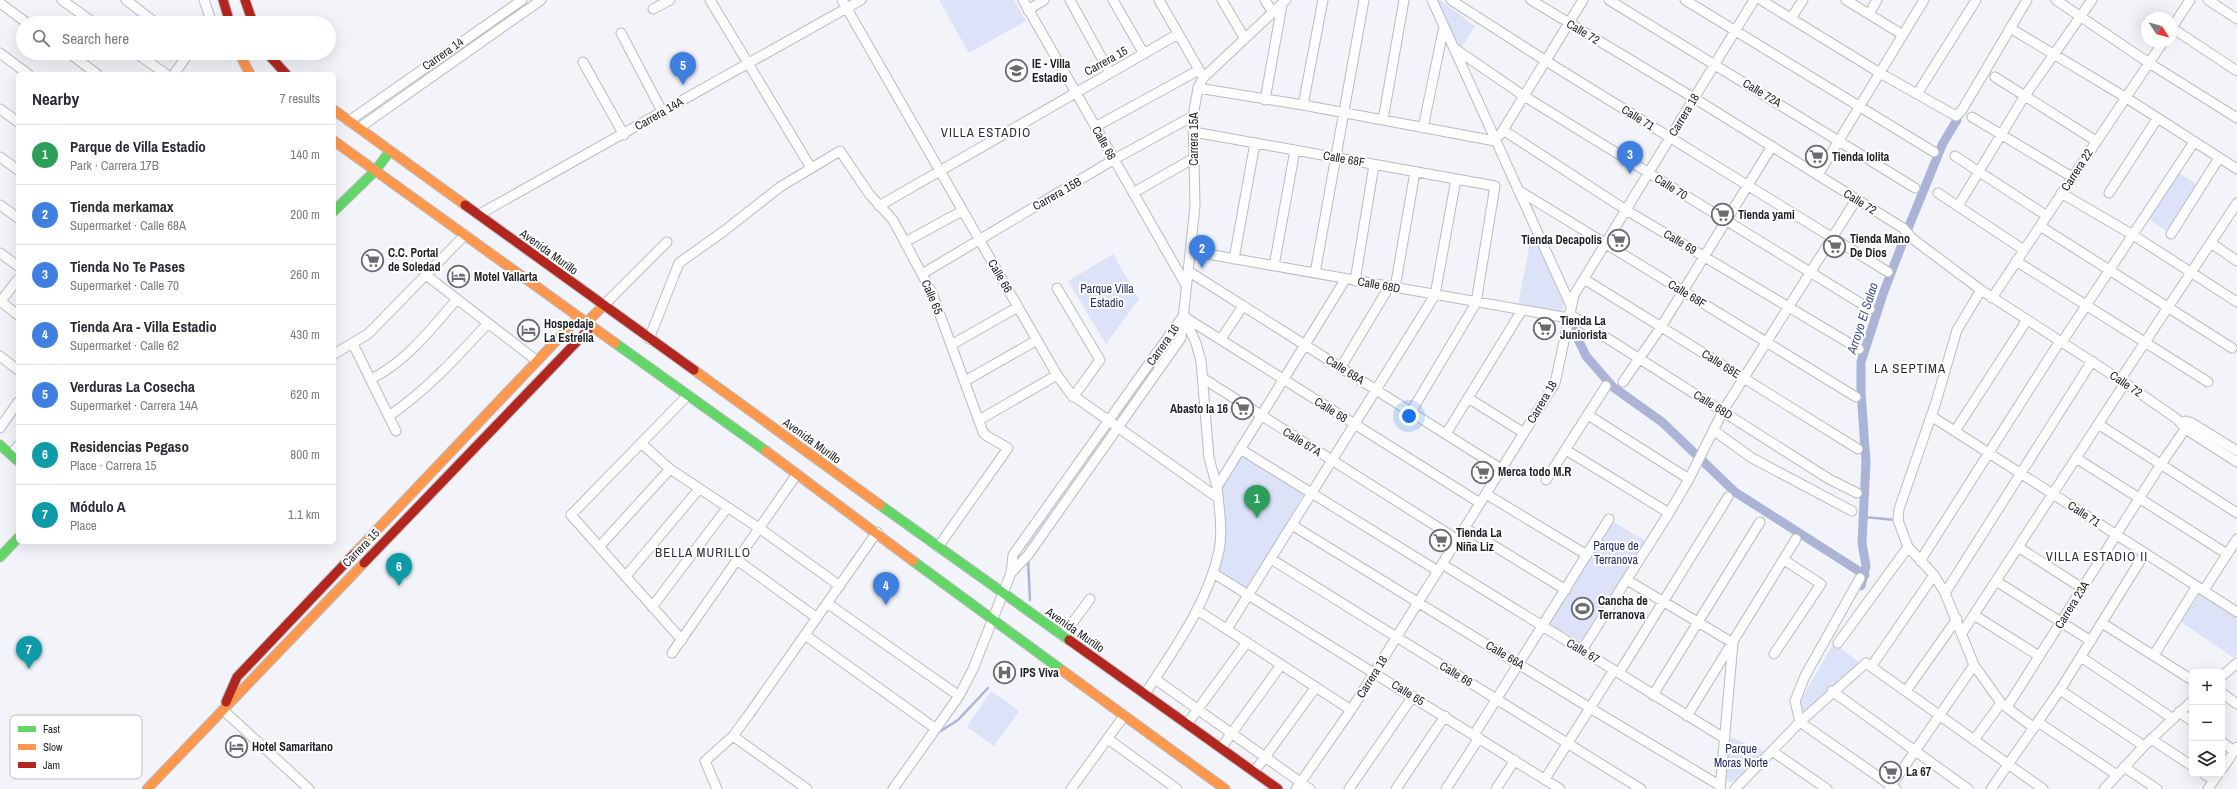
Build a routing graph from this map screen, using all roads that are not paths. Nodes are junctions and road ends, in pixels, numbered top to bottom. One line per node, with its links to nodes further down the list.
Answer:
1 (62, 0): 48 (street)
2 (126, 0): 49 (street)
3 (204, 0): 50 (street)
4 (223, 0): 51 (main road)
5 (245, 0): 52 (main road)
6 (522, 0): 112 (street, Carrera 14)
7 (541, 0): 114 (street, Carrera 14)
8 (670, 0): 43 (street)
9 (710, 0): 78 (street)
10 (842, 0): 42 (street, Calle 66)
11 (861, 0): 42 (street, Carrera 14A)
12 (1023, 0): 44 (street, Calle 68)
13 (1044, 0): 44 (street)
14 (1070, 0): 88 (street)
15 (1113, 0): 69 (street)
16 (1159, 0): 63 (street)
17 (1222, 0): 65 (street)
18 (1265, 0): 45 (street)
19 (1323, 0): 100 (street)
20 (1364, 0): 104 (street)
21 (1404, 0): 110 (street)
22 (1432, 0): 58 (street)
23 (1451, 0): 76 (street, Calle 71)
24 (1531, 0): 57 (street, Calle 72)
25 (1583, 0): 57 (street)
26 (1609, 0): 80 (street, Calle 72A)
27 (1686, 0): 60 (street)
28 (1754, 0): 60 (street, Carrera 18)
29 (1761, 0): 54 (street)
30 (1803, 0): 54 (street)
31 (1846, 0): 46 (street)
32 (1877, 0): 46 (street)
33 (1924, 0): 64 (street)
34 (1976, 0): 94 (street)
35 (2027, 0): 59 (street)
36 (2056, 0): 53 (street)
37 (2092, 0): 53 (street)
38 (2190, 0): 56 (street)
39 (2208, 0): 55 (street)
40 (1284, 2): 45 (street, Carrera 15A); 99 (street)
41 (0, 3): 47 (street)
42 (846, 8): 78 (street, Carrera 14A); 142 (street, Calle 66)
43 (653, 9)
44 (1028, 10): 93 (street, Calle 68)
45 (1273, 13): 65 (street, Carrera 15A)
46 (1869, 14): 64 (street)
47 (18, 16)
48 (84, 16)
49 (147, 16)
50 (210, 16)
51 (228, 16)
52 (251, 16)
53 (2080, 17): 70 (street); 79 (street)
54 (1791, 18): 89 (street)
55 (2237, 19)
56 (2177, 21)
57 (1568, 23): 76 (street); 98 (street, Calle 72)
58 (1444, 26): 66 (street); 115 (street)
59 (2010, 28): 70 (street); 94 (street)
60 (1736, 31): 80 (street, Carrera 18); 101 (street)
61 (2177, 32): 81 (street)
62 (621, 33): 105 (street)
63 (1178, 34): 69 (street, Carrera 15); 90 (street)
64 (1903, 35): 89 (street)
65 (1244, 39): 90 (street, Carrera 15A)
66 (1454, 48): 95 (street, Calle 70); 124 (street)
67 (2159, 48): 79 (street, Carrera 22)
68 (0, 53): 82 (street)
69 (1144, 54): 88 (street, Carrera 15)
70 (2053, 54): 96 (street); 97 (street)
71 (78, 60): 83 (street)
72 (146, 60): 84 (street)
73 (183, 60): 85 (street)
74 (243, 60): 86 (main road)
75 (274, 60): 87 (main road)
76 (1546, 61): 95 (street); 120 (street, Calle 71)
77 (583, 62): 118 (street)
78 (748, 63): 105 (street, Carrera 14A); 138 (street)
79 (2149, 63): 97 (street, Carrera 22); 108 (street)
80 (1715, 65): 98 (street, Carrera 18); 121 (street, Calle 72A)
81 (2237, 71)
82 (25, 72)
83 (94, 72)
84 (163, 72)
85 (175, 72)
86 (249, 72)
87 (284, 72)
88 (1110, 73): 93 (street, Carrera 15)
89 (1880, 73): 94 (street); 101 (street)
90 (1201, 74): 92 (street, Carrera 15A); 113 (street, Carrera 15A)
91 (1995, 77): 96 (street)
92 (1198, 88): 99 (street); 106 (street, Carrera 15A)
93 (1075, 92): 113 (street, Calle 68); 142 (street, Carrera 15)
94 (1917, 94)
95 (1524, 96): 116 (street); 145 (street, Calle 70)
96 (2024, 97): 119 (street); 122 (street)
97 (2125, 97): 109 (street); 122 (street, Carrera 22)
98 (1694, 98): 120 (street, Carrera 18); 127 (street, Calle 72)
99 (1265, 100): 100 (street)
100 (1303, 105): 104 (street)
101 (1860, 106): 121 (street); 130 (street)
102 (0, 109): 111 (street)
103 (336, 111): 112 (main road, Avenida Murillo)
104 (1343, 112): 110 (street); 134 (street)
105 (662, 113): 118 (street, Carrera 14A)
106 (1193, 116): 117 (street, Carrera 15A); 136 (street, Carrera 15B)
107 (1972, 117): 119 (street)
108 (2237, 118)
109 (2157, 119): 125 (street); 155 (street)
110 (1383, 120): 115 (street)
111 (16, 121)
112 (349, 121): 114 (main road, Avenida Murillo)
113 (1095, 127): 136 (street, Calle 68)
114 (359, 128): 129 (main road, Avenida Murillo)
115 (1423, 128): 124 (street)
116 (1503, 130): 124 (street); 162 (street, Calle 69)
117 (1194, 132): 126 (street, Calle 68F); 133 (street, Carrera 15A)
118 (624, 135): 164 (street, Carrera 14A)
119 (2001, 136): 143 (street); 147 (street)
120 (1670, 138): 145 (street, Carrera 18); 149 (street, Calle 71)
121 (1839, 140): 146 (street); 150 (street, Calle 72A)
122 (2096, 141): 147 (street, Carrera 22)
123 (336, 142): 141 (main road)
124 (1496, 142): 151 (street)
125 (2194, 142): 135 (street); 172 (street)
126 (1255, 143): 128 (street, Calle 68F); 183 (street)
127 (1772, 146): 146 (street, Calle 72); 149 (street)
128 (1295, 150): 134 (street, Calle 68F); 187 (street)
129 (390, 151): 141 (main road); 164 (main road, Avenida Murillo)
130 (1934, 152)
131 (1955, 156): 143 (street)
132 (0, 157): 139 (street)
133 (1194, 158): 152 (street); 180 (street, Carrera 15A)
134 (1335, 158): 137 (street, Calle 68F); 192 (street)
135 (2219, 158): 140 (street); 170 (street)
136 (1113, 160): 152 (street, Calle 68); 174 (street, Carrera 15B)
137 (1374, 165): 144 (street, Calle 68F); 199 (street)
138 (811, 168): 159 (street, Calle 65); 226 (street)
139 (16, 169)
140 (2237, 170)
141 (375, 171): 161 (main road); 171 (main road)
142 (940, 171): 159 (street, Carrera 15); 163 (street, Calle 66)
143 (1980, 171): 160 (street); 166 (street)
144 (1415, 172): 148 (street, Calle 68F); 202 (street)
145 (1649, 173): 162 (street, Carrera 18); 168 (street, Calle 70)
146 (1818, 175): 156 (street, Calle 72)
147 (2072, 177): 154 (street, Carrera 22)
148 (1456, 179): 205 (street); 210 (street, Calle 68F)
149 (1748, 186): 168 (street); 173 (street, Calle 71)
150 (1915, 188)
151 (1518, 190): 178 (street, Calle 68F); 220 (street)
152 (1133, 193): 200 (street, Calle 68)
153 (1938, 193): 160 (street)
154 (2062, 193): 166 (street, Carrera 22); 172 (street)
155 (2109, 193)
156 (1856, 200): 173 (street); 203 (street, Calle 72)
157 (2237, 203): 165 (street)
158 (0, 205): 167 (street)
159 (879, 206): 176 (street, Calle 65)
160 (1958, 206): 179 (street)
161 (336, 209)
162 (1626, 210): 178 (street, Carrera 18); 182 (street, Calle 69)
163 (962, 211): 174 (street, Calle 66); 176 (street)
164 (478, 215): 212 (main road, Avenida Murillo)
165 (2234, 215): 177 (street)
166 (2047, 216): 169 (street, Carrera 22)
167 (16, 217)
168 (1726, 221): 182 (street); 190 (street, Calle 70)
169 (2040, 226): 179 (street, Carrera 22); 188 (street)
170 (2171, 234)
171 (465, 235): 195 (street); 223 (main road)
172 (2133, 235): 188 (street); 193 (street)
173 (1832, 238): 190 (street); 191 (street, Calle 71)
174 (980, 240): 194 (street, Carrera 15B); 214 (street, Calle 66)
175 (667, 242): 212 (street)
176 (905, 242): 194 (street, Calle 65)
177 (2211, 243): 185 (street); 193 (street)
178 (1606, 244): 196 (street, Carrera 18); 204 (street, Calle 68F)
179 (2024, 250): 184 (street, Carrera 22)
180 (1190, 251): 183 (street, Calle 68D); 189 (street, Carrera 15A)
181 (0, 254): 186 (street)
182 (1704, 256): 204 (street); 215 (street, Calle 69)
183 (1234, 258): 187 (street, Calle 68D)
184 (2016, 261): 206 (street, Carrera 22); 211 (street)
185 (2237, 261)
186 (16, 265)
187 (1274, 266): 192 (street, Calle 68D)
188 (2110, 269): 211 (street); 216 (street)
189 (1188, 271): 200 (street, Carrera 15A); 213 (street, Calle 68A)
190 (1810, 272): 215 (street); 217 (street, Calle 70)
191 (1888, 272)
192 (1315, 273): 197 (street, Calle 68D)
193 (2191, 273): 209 (street); 216 (street)
194 (922, 274): 233 (street, Calle 65)
195 (426, 275): 207 (street); 232 (street)
196 (1584, 279): 220 (street, Carrera 18); 225 (street, Calle 68E)
197 (1345, 280): 199 (street, Calle 68D); 234 (street)
198 (16, 281): 208 (street)
199 (1355, 281): 202 (street, Calle 68D)
200 (1186, 285): 221 (street, Carrera 15A)
201 (1057, 288): 256 (street)
202 (1392, 288): 205 (street, Calle 68D); 242 (street)
203 (1980, 290): 206 (street, Calle 72); 264 (street)
204 (1683, 291): 225 (street); 230 (street, Calle 68F)
205 (1435, 295): 210 (street, Calle 68D); 254 (street)
206 (1992, 298): 222 (street, Calle 72)
207 (457, 299): 224 (street); 246 (street)
208 (0, 301): 219 (street)
209 (2237, 302)
210 (1476, 303): 218 (street, Calle 68D); 261 (street)
211 (2087, 305): 229 (street); 231 (street)
212 (603, 306): 223 (main road, Carrera 15); 226 (main road, Avenida Murillo)
213 (1243, 306): 227 (street); 234 (street, Calle 68A)
214 (1018, 307): 228 (street, Calle 66); 233 (street)
215 (1788, 307): 230 (street); 236 (street, Calle 69)
216 (2169, 307): 231 (street); 235 (street)
217 (1870, 309)
218 (1522, 310): 220 (street, Calle 68D); 258 (street)
219 (16, 313)
220 (1569, 313): 239 (street, Calle 68D); 276 (street, Carrera 18)
221 (1183, 316): 227 (street, Calle 68); 247 (street); 267 (street, Carrera 16); 272 (street, Carrera 16)
222 (2027, 320): 229 (street, Calle 72); 275 (street)
223 (586, 322): 240 (main road, Carrera 15); 255 (main road); 295 (main road, Carrera 15)
224 (488, 323): 240 (street); 262 (street)
225 (1660, 327): 239 (street); 245 (street, Calle 68E)
226 (649, 339): 324 (main road, Avenida Murillo)
227 (1221, 339): 248 (street, Calle 68)
228 (1037, 340): 244 (street, Calle 66); 249 (street)
229 (2061, 341): 241 (street, Calle 72); 284 (street)
230 (1766, 342): 245 (street); 257 (street, Calle 68F)
231 (2146, 342): 251 (street); 252 (street)
232 (353, 344): 237 (street); 246 (street)
233 (951, 345): 249 (street, Calle 65)
234 (1305, 345): 242 (street, Calle 68A); 248 (street)
235 (2232, 348)
236 (1859, 349)
237 (336, 353)
238 (0, 357): 243 (street)
239 (1639, 358): 250 (street); 260 (street, Calle 68D)
240 (536, 361): 290 (main road, Carrera 15)
241 (2092, 361): 251 (street, Calle 72); 293 (street)
242 (1341, 367): 254 (street, Calle 68A)
243 (16, 369)
244 (1057, 375): 256 (street, Calle 66); 266 (street)
245 (1744, 378): 260 (street); 281 (street, Calle 68E)
246 (371, 379): 262 (street)
247 (1204, 379): 265 (street, Calle 67A); 298 (street)
248 (1283, 380): 265 (street); 269 (street, Calle 68)
249 (965, 381): 266 (street, Calle 65)
250 (1623, 382)
251 (2123, 382): 268 (street); 270 (street, Calle 72)
252 (2208, 382)
253 (1606, 386): 263 (street)
254 (1377, 390): 261 (street, Calle 68A); 269 (street)
255 (688, 395): 278 (street); 294 (main road)
256 (1073, 397): 267 (street, Calle 66)
257 (1856, 397)
258 (1468, 398): 276 (street); 277 (street)
259 (16, 405): 271 (street)
260 (1723, 411): 273 (street); 300 (street, Calle 68D)
261 (1411, 412): 277 (street, Calle 68A)
262 (389, 416): 274 (street)
263 (1588, 416): 282 (street); 296 (street)
264 (1931, 416): 275 (street, Calle 71); 325 (street)
265 (1260, 417): 280 (street); 287 (street, Calle 67A)
266 (978, 420): 324 (street, Calle 65)
267 (1109, 422): 272 (street, Calle 66); 336 (street, Carrera 16)
268 (2098, 424): 286 (street); 289 (street)
269 (1355, 425): 287 (street); 307 (street, Calle 68)
270 (2188, 425): 283 (street, Calle 72); 288 (street, Calle 72); 289 (street, Carrera 23A)
271 (0, 428)
272 (1118, 429): 305 (street, Calle 66); 336 (street, Carrera 16)
273 (1713, 430): 296 (street); 309 (street)
274 (396, 431)
275 (1954, 431): 284 (street, Calle 71)
276 (1524, 433): 292 (street, Carrera 18)
277 (1446, 434): 292 (street, Calle 68A)
278 (641, 443): 291 (street); 323 (street)
279 (0, 445): 285 (main road)
280 (1240, 449): 298 (street); 301 (street)
281 (1858, 449)
282 (1566, 450): 297 (street); 310 (street)
283 (2237, 451)
284 (1989, 453): 293 (street, Calle 71); 334 (street)
285 (14, 458)
286 (2076, 458): 303 (street); 306 (street)
287 (1332, 461): 301 (street); 322 (street, Calle 67A)
288 (2237, 462)
289 (2161, 464): 306 (street, Carrera 23A); 311 (street)
290 (434, 469): 295 (main road); 354 (main road, Carrera 15)
291 (670, 469): 299 (street); 323 (street)
292 (1502, 469): 302 (street, Carrera 18)
293 (2021, 473): 303 (street, Calle 71); 347 (street)
294 (797, 474): 315 (street); 317 (main road)
295 (444, 479): 358 (main road, Carrera 15)
296 (1689, 479): 310 (street)
297 (1546, 480)
298 (1217, 487): 305 (street)
299 (699, 489): 308 (street); 339 (street)
300 (1857, 493)
301 (1312, 494): 314 (street); 335 (street)
302 (1486, 494): 307 (street, Carrera 18); 329 (street)
303 (2053, 494): 318 (street, Calle 71); 326 (street)
304 (1728, 497): 352 (street)
305 (1218, 498): 337 (street)
306 (2139, 498): 318 (street, Carrera 23A); 328 (street)
307 (1480, 503): 316 (street, Carrera 18)
308 (727, 508): 315 (street); 355 (street)
309 (1852, 511)
310 (1669, 513): 341 (street)
311 (2237, 513)
312 (1609, 519): 329 (street)
313 (1760, 522): 364 (street)
314 (1292, 525): 331 (street); 351 (street, Calle 66A)
315 (759, 528): 332 (street); 343 (street)
316 (1465, 528): 322 (street, Carrera 18); 346 (street)
317 (877, 532): 343 (street); 362 (main road)
318 (2116, 534): 327 (street, Calle 71); 344 (street, Carrera 23A)
319 (1796, 539): 333 (street)
320 (2237, 539): 328 (street)
321 (16, 540): 330 (main road)
322 (1458, 540): 335 (street, Carrera 18)
323 (599, 547): 339 (street)
324 (938, 547): 348 (main road, Avenida Murillo)
325 (1908, 547): 334 (street); 376 (street)
326 (2018, 547): 342 (street); 344 (street)
327 (2145, 553): 345 (street, Calle 71); 365 (street)
328 (2227, 554): 345 (street)
329 (1587, 555): 346 (street)
330 (0, 557)
331 (1271, 559): 349 (street); 371 (street, Calle 66)
332 (737, 560): 360 (street); 372 (street)
333 (1784, 560): 375 (street); 379 (street)
334 (1920, 561): 338 (street)
335 (1440, 568): 351 (street, Carrera 18); 366 (street, Calle 67)
336 (1011, 573): 348 (street, Carrera 16)
337 (1213, 573): 349 (street, Calle 65); 356 (street)
338 (1934, 575): 347 (street); 386 (street)
339 (626, 576): 355 (street)
340 (1860, 578): 419 (street)
341 (1627, 580): 352 (street); 377 (street)
342 (1996, 581): 359 (street); 363 (street)
343 (840, 586): 353 (street)
344 (2082, 588): 363 (street, Carrera 23A)
345 (2200, 588): 357 (street, Calle 71); 380 (street)
346 (1566, 590): 366 (street)
347 (1945, 593): 361 (street)
348 (1003, 594): 362 (street, Carrera 16); 370 (main road, Avenida Murillo)
349 (1248, 594): 367 (street); 389 (street, Calle 65)
350 (1090, 600): 370 (street)
351 (1418, 602): 371 (street, Carrera 18); 384 (street, Calle 66A)
352 (1663, 602): 364 (street); 388 (street)
353 (828, 603): 360 (street); 402 (street)
354 (306, 605): 358 (main road); 391 (main road, Carrera 15)
355 (652, 607): 372 (street)
356 (1197, 610): 367 (street); 392 (street)
357 (2237, 612)
358 (315, 614): 394 (main road, Carrera 15)
359 (1974, 614): 368 (street); 381 (street)
360 (817, 618): 369 (street)
361 (1957, 619): 368 (street); 398 (street)
362 (993, 620): 402 (street, Carrera 16); 414 (main road)
363 (2061, 622): 373 (street); 381 (street, Carrera 23A)
364 (1697, 623): 375 (street); 400 (street)
365 (2102, 623): 373 (street); 380 (street)
366 (1543, 626): 377 (street, Calle 67); 384 (street)
367 (1227, 629): 374 (street)
368 (1962, 633): 387 (street)
369 (805, 635): 422 (street); 424 (street)
370 (1064, 636): 399 (main road, Avenida Murillo)
371 (1397, 637): 389 (street, Carrera 18); 404 (street, Calle 66)
372 (682, 640): 378 (street)
373 (2091, 641): 382 (street)
374 (1247, 642): 385 (street); 409 (street)
375 (1733, 643): 416 (street); 426 (street)
376 (1838, 644)
377 (1582, 650): 388 (street, Calle 67)
378 (672, 653)
379 (1774, 654)
380 (2154, 655): 393 (street)
381 (2039, 656): 407 (street, Carrera 23A)
382 (2081, 657): 396 (street); 417 (street)
383 (2237, 663): 390 (street)
384 (1519, 664): 404 (street); 408 (street, Calle 66A)
385 (1281, 665): 395 (street); 423 (street)
386 (1868, 665): 397 (street); 398 (street)
387 (1974, 665): 407 (street); 413 (street)
388 (1617, 671): 400 (street, Calle 67); 408 (street)
389 (1375, 672): 403 (street, Calle 65); 411 (street, Carrera 18)
390 (2225, 673)
391 (237, 677): 394 (main road); 410 (main road)
392 (1155, 678): 399 (street); 409 (street)
393 (2189, 678)
394 (246, 685): 410 (main road, Carrera 15)
395 (1316, 687): 411 (street); 437 (street)
396 (2060, 690): 421 (street); 432 (street)
397 (1832, 691): 419 (street); 436 (street)
398 (1906, 691): 413 (street)
399 (1145, 694): 420 (main road, Avenida Murillo)
400 (1653, 695): 416 (street, Calle 67)
401 (2225, 695): 406 (street)
402 (959, 696): 422 (street, Carrera 16)
403 (1413, 696): 415 (street, Calle 65); 460 (street)
404 (1497, 699): 425 (street); 430 (street, Calle 66)
405 (2189, 704): 412 (street)
406 (2237, 704)
407 (2004, 705): 421 (street); 429 (street, Carrera 23A)
408 (1590, 708): 430 (street); 448 (street, Calle 66A)
409 (1198, 709): 420 (street); 423 (street)
410 (223, 710): 450 (main road, Carrera 15); 451 (street)
411 (1351, 710): 447 (street, Carrera 18)
412 (2179, 712): 417 (street); 418 (street)
413 (1940, 715): 429 (street); 436 (street)
414 (1124, 716): 428 (street); 457 (main road)
415 (1445, 716): 425 (street, Calle 65); 461 (street)
416 (1687, 716): 426 (street, Calle 67)
417 (2172, 718): 427 (street)
418 (2189, 719)
419 (1800, 722): 435 (street); 449 (street)
420 (1187, 724): 433 (main road, Avenida Murillo)
421 (2036, 725): 441 (street); 444 (street)
422 (936, 729): 454 (street, Carrera 16)
423 (1232, 733): 433 (street); 437 (street)
424 (733, 736): 452 (street); 453 (street)
425 (1477, 736): 438 (street, Calle 65); 462 (street)
426 (1724, 738): 448 (street)
427 (2151, 738): 432 (street); 439 (street)
428 (1108, 739): 455 (street); 456 (street)
429 (1974, 740): 441 (street)
430 (1568, 744): 446 (street); 465 (street, Calle 66)
431 (2225, 744): 434 (street)
432 (2144, 746): 442 (street)
433 (1221, 748): 443 (main road, Avenida Murillo)
434 (2236, 749): 440 (street)
435 (1772, 751): 466 (street); 467 (street)
436 (1915, 751): 449 (street); 468 (street)
437 (1266, 757): 443 (street); 447 (street)
438 (1515, 760): 446 (street, Calle 65); 463 (street)
439 (2189, 764)
440 (2225, 764)
441 (2009, 765): 469 (street); 470 (street)
442 (2124, 767): 444 (street); 472 (street)
443 (1254, 772): 458 (main road, Avenida Murillo)
444 (2117, 775): 471 (street)
445 (2216, 777): 473 (street)
446 (1548, 784): 464 (street, Calle 65)
447 (1299, 786): 459 (street)
448 (1716, 788)
449 (1892, 788)
450 (148, 789)
451 (309, 789)
452 (717, 789)
453 (807, 789)
454 (893, 789)
455 (1071, 789)
456 (1177, 789)
457 (1225, 789)
458 (1278, 789)
459 (1310, 789)
460 (1349, 789)
461 (1396, 789)
462 (1446, 789)
463 (1496, 789)
464 (1560, 789)
465 (1641, 789)
466 (1734, 789)
467 (1827, 789)
468 (1968, 789)
469 (1992, 789)
470 (2043, 789)
471 (2104, 789)
472 (2157, 789)
473 (2208, 789)

